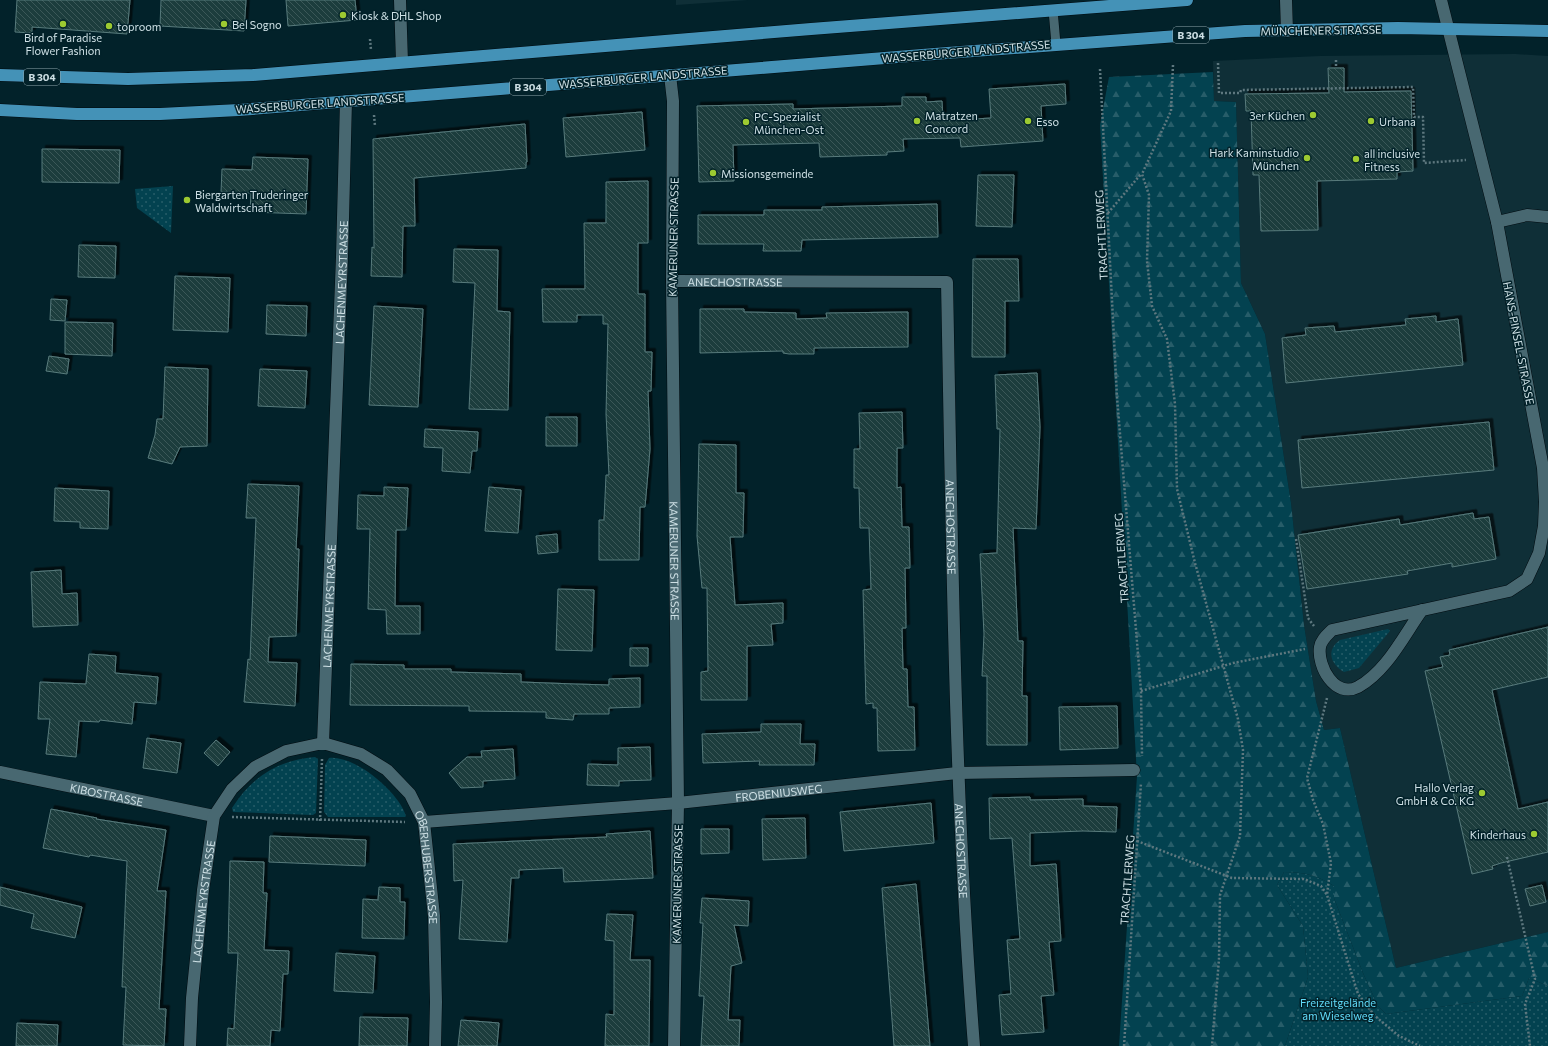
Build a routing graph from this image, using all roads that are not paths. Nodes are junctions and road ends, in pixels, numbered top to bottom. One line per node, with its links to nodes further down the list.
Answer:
1 (400, 0): 11 (street)
2 (1187, 0): 5 (main road, B 304)
3 (1286, 0): 7 (street)
4 (1441, 0): 6 (street, HANS-PINSEL-STRASSE)
5 (1053, 10): 10 (lane); 11 (main road, B 304)
6 (1448, 29): 7 (main road, MÜNCHENER STRASSE / B 304); 8 (main road, MÜNCHENER STRASSE / B 304); 17 (street, HANS-PINSEL-STRASSE)
7 (1287, 31): 9 (main road, MÜNCHENER STRASSE / B 304)
8 (1548, 32)
9 (1094, 41): 10 (main road, WASSERBURGER LANDSTRASSE / B 304)
10 (1056, 44): 13 (main road, WASSERBURGER LANDSTRASSE / B 304)
11 (402, 62): 12 (main road, B 304)
12 (0, 75)
13 (670, 75): 14 (main road, WASSERBURGER LANDSTRASSE / B 304); 18 (street, KAMERUNER STRASSE)
14 (346, 102): 15 (main road, WASSERBURGER LANDSTRASSE / B 304); 20 (street, LACHENMEYRSTRASSE)
15 (0, 110)
16 (1548, 217): 17 (street)
17 (1497, 222): 19 (street, HANS-PINSEL-STRASSE)
18 (672, 281): 23 (street, ANECHOSTRASSE); 24 (street, KAMERUNER STRASSE)
19 (1422, 610): 19 (street, HANS-PINSEL-STRASSE)
20 (323, 743): 25 (street, LACHENMEYRSTRASSE); 26 (street, OBERHUBERSTRASSE)
21 (1139, 770): 23 (street, FROBENIUSWEG)
22 (0, 772): 25 (street, KIBOSTRASSE)
23 (957, 773): 24 (street, FROBENIUSWEG); 30 (street, ANECHOSTRASSE)
24 (678, 803): 26 (street, FROBENIUSWEG); 29 (street, KAMERUNER STRASSE)
25 (214, 816): 27 (street, LACHENMEYRSTRASSE)
26 (424, 822): 28 (street, OBERHUBERSTRASSE)
27 (190, 1046)
28 (435, 1046)
29 (674, 1046)
30 (974, 1046)

